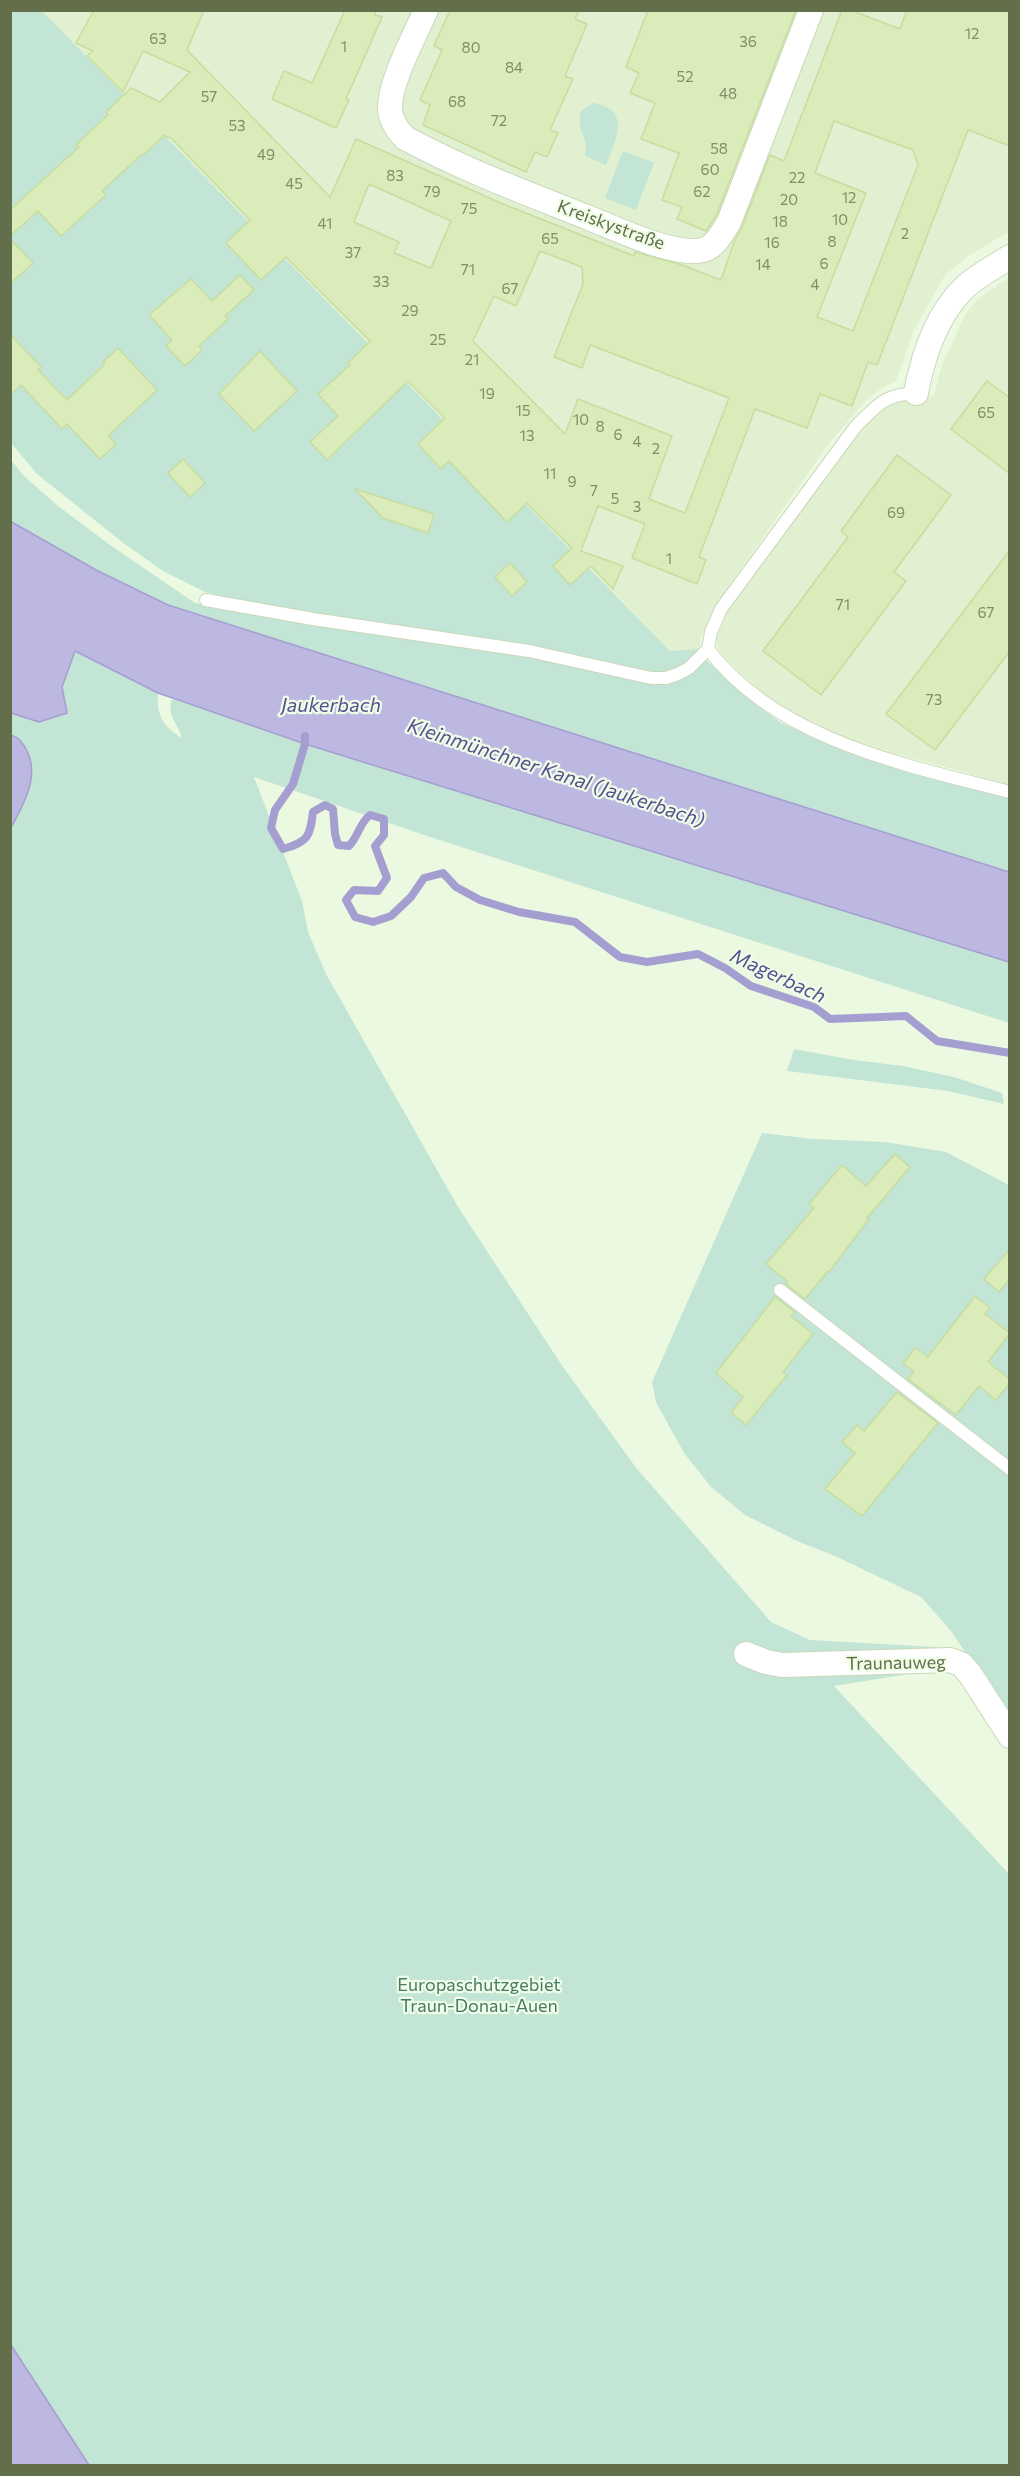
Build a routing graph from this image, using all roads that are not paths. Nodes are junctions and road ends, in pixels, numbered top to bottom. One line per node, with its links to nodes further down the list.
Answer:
1 (426, 10): 2 (street, Kreiskystraße)
2 (811, 10)
3 (1010, 257): 4 (street)
4 (916, 393): 6 (lane)
5 (206, 600): 6 (lane)
6 (708, 649): 7 (lane)
7 (1010, 792)
8 (780, 1290): 9 (lane)
9 (1010, 1469)
10 (746, 1654): 11 (street, Traunauweg)
11 (1010, 1736)

